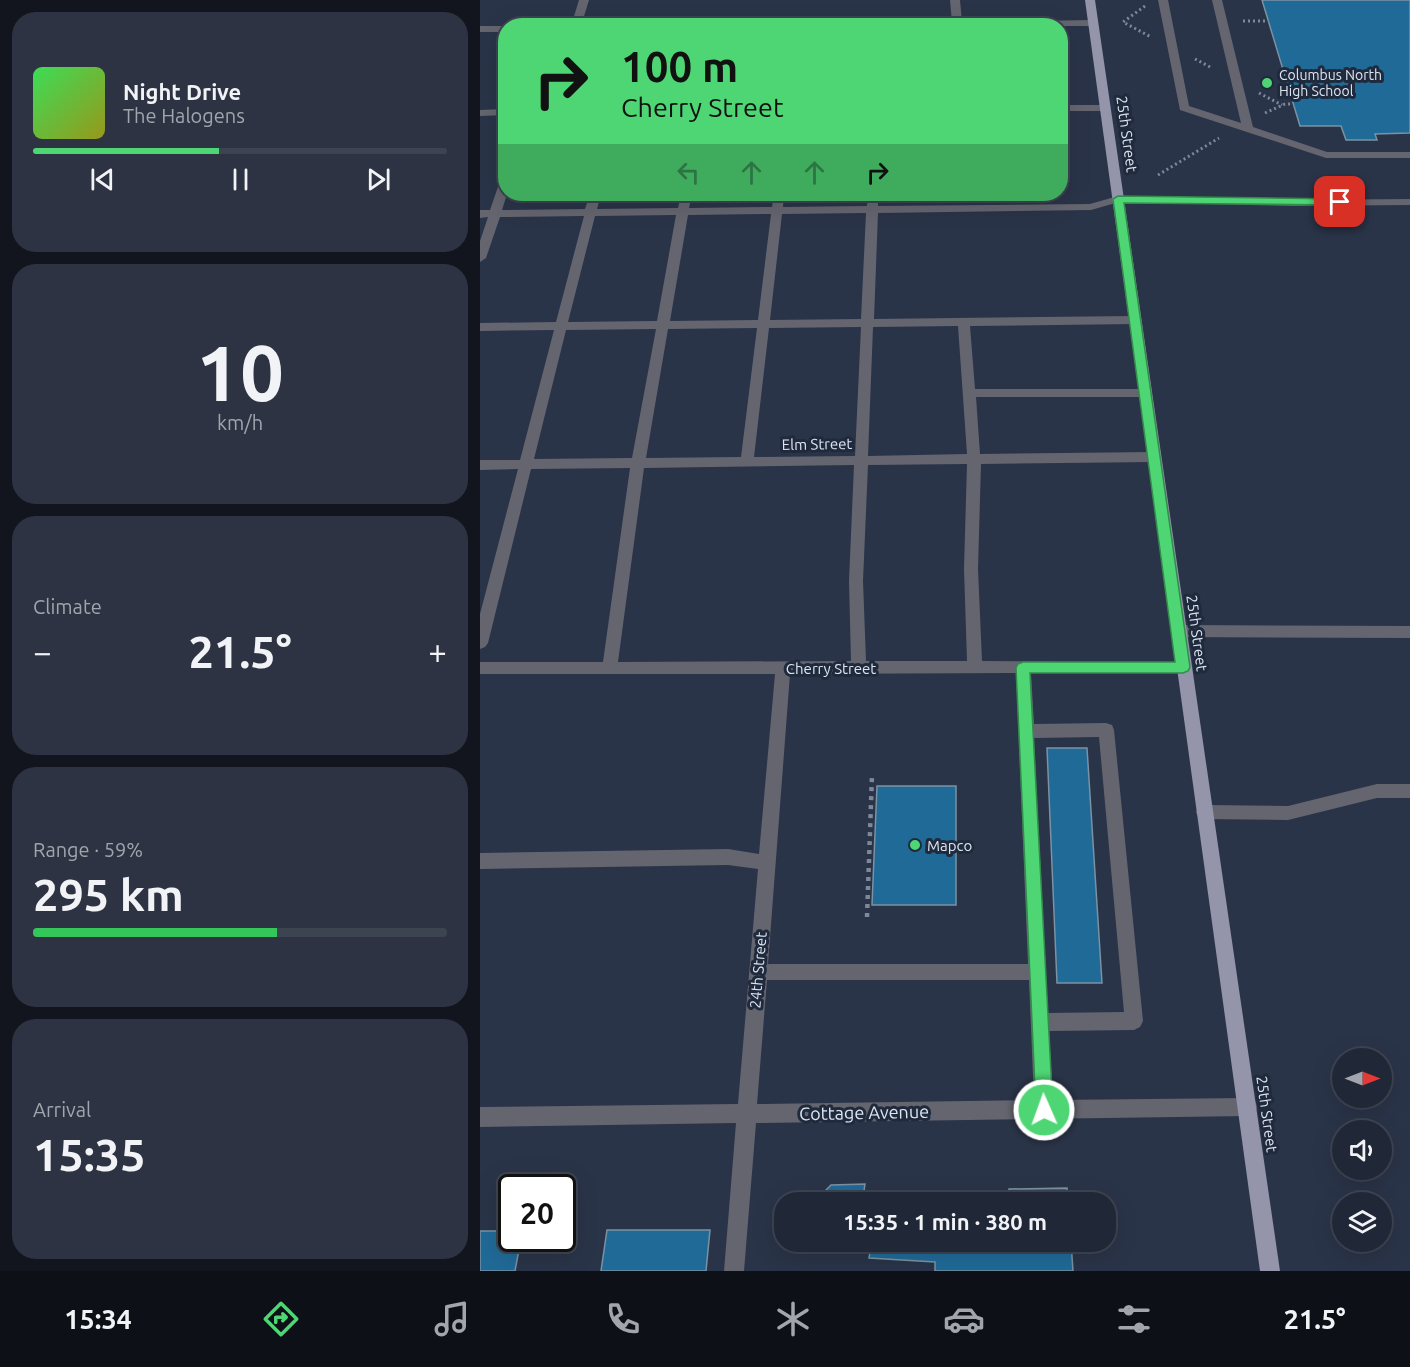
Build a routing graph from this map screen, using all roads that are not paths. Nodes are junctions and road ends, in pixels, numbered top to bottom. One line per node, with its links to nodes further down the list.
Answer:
1 (584, 0): 6 (street)
2 (955, 0): 7 (street)
3 (1090, 0): 9 (main road, 25th Street)
4 (1163, 0): 16 (street)
5 (1217, 0): 16 (street)
6 (578, 18)
7 (956, 18)
8 (1068, 23): 9 (street)
9 (1093, 23): 13 (main road, 25th Street)
10 (480, 29): 11 (street)
11 (498, 29)
12 (1068, 108): 13 (street)
13 (1105, 108): 18 (main road, 25th Street)
14 (498, 112): 15 (street)
15 (480, 113)
16 (1248, 129): 17 (street)
17 (1410, 154)
18 (1118, 199): 25 (street); 26 (street); 34 (main road, 25th Street)
19 (499, 201): 32 (street)
20 (594, 201): 30 (street)
21 (684, 201): 29 (street)
22 (778, 201): 28 (street)
23 (873, 201): 27 (street)
24 (964, 201): 26 (street)
25 (1410, 202)
26 (964, 208): 27 (street)
27 (873, 210): 28 (street); 36 (street)
28 (776, 211): 29 (street); 38 (street)
29 (681, 212): 30 (street); 37 (street)
30 (591, 213): 32 (street); 40 (street)
31 (480, 214): 32 (street)
32 (494, 214): 33 (street)
33 (480, 258)
34 (1135, 320): 35 (street); 42 (main road, 25th Street)
35 (964, 322): 36 (street); 41 (street)
36 (868, 323): 38 (street); 45 (street)
37 (664, 324): 38 (street); 40 (street); 47 (street)
38 (763, 324): 46 (street)
39 (480, 327): 40 (street)
40 (561, 327): 48 (street)
41 (968, 393): 42 (street); 44 (street)
42 (1145, 393): 43 (main road, 25th Street)
43 (1154, 457): 44 (street, Elm Street); 50 (main road, 25th Street)
44 (974, 459): 45 (street, Elm Street); 58 (street)
45 (862, 460): 46 (street, Elm Street); 57 (street)
46 (747, 462): 47 (street, Elm Street)
47 (638, 463): 48 (street, Elm Street); 55 (street)
48 (524, 464): 49 (street, Elm Street); 52 (street)
49 (480, 465)
50 (1178, 631): 51 (street); 53 (main road, 25th Street)
51 (1410, 632)
52 (480, 643)
53 (1183, 667): 59 (street, Cherry Street); 62 (main road, 25th Street)
54 (480, 668): 55 (street, Cherry Street)
55 (610, 668): 56 (street, Cherry Street)
56 (783, 668): 57 (street, Cherry Street); 64 (street, 24th Street)
57 (859, 668): 58 (street, Cherry Street)
58 (975, 668): 59 (street, Cherry Street)
59 (1023, 668): 60 (street)
60 (1026, 731): 66 (street); 67 (street)
61 (1410, 791): 62 (street)
62 (1204, 812): 68 (main road, 25th Street)
63 (480, 861): 64 (street)
64 (766, 863): 65 (street, 24th Street)
65 (758, 972): 66 (street); 70 (street, 24th Street)
66 (1038, 972): 67 (street)
67 (1040, 1022): 69 (street)
68 (1248, 1107): 69 (street, Cottage Avenue); 73 (main road, 25th Street)
69 (1044, 1110): 70 (street, Cottage Avenue)
70 (747, 1113): 71 (street, Cottage Avenue); 72 (street, 24th Street)
71 (480, 1117)
72 (734, 1271)
73 (1270, 1271)

